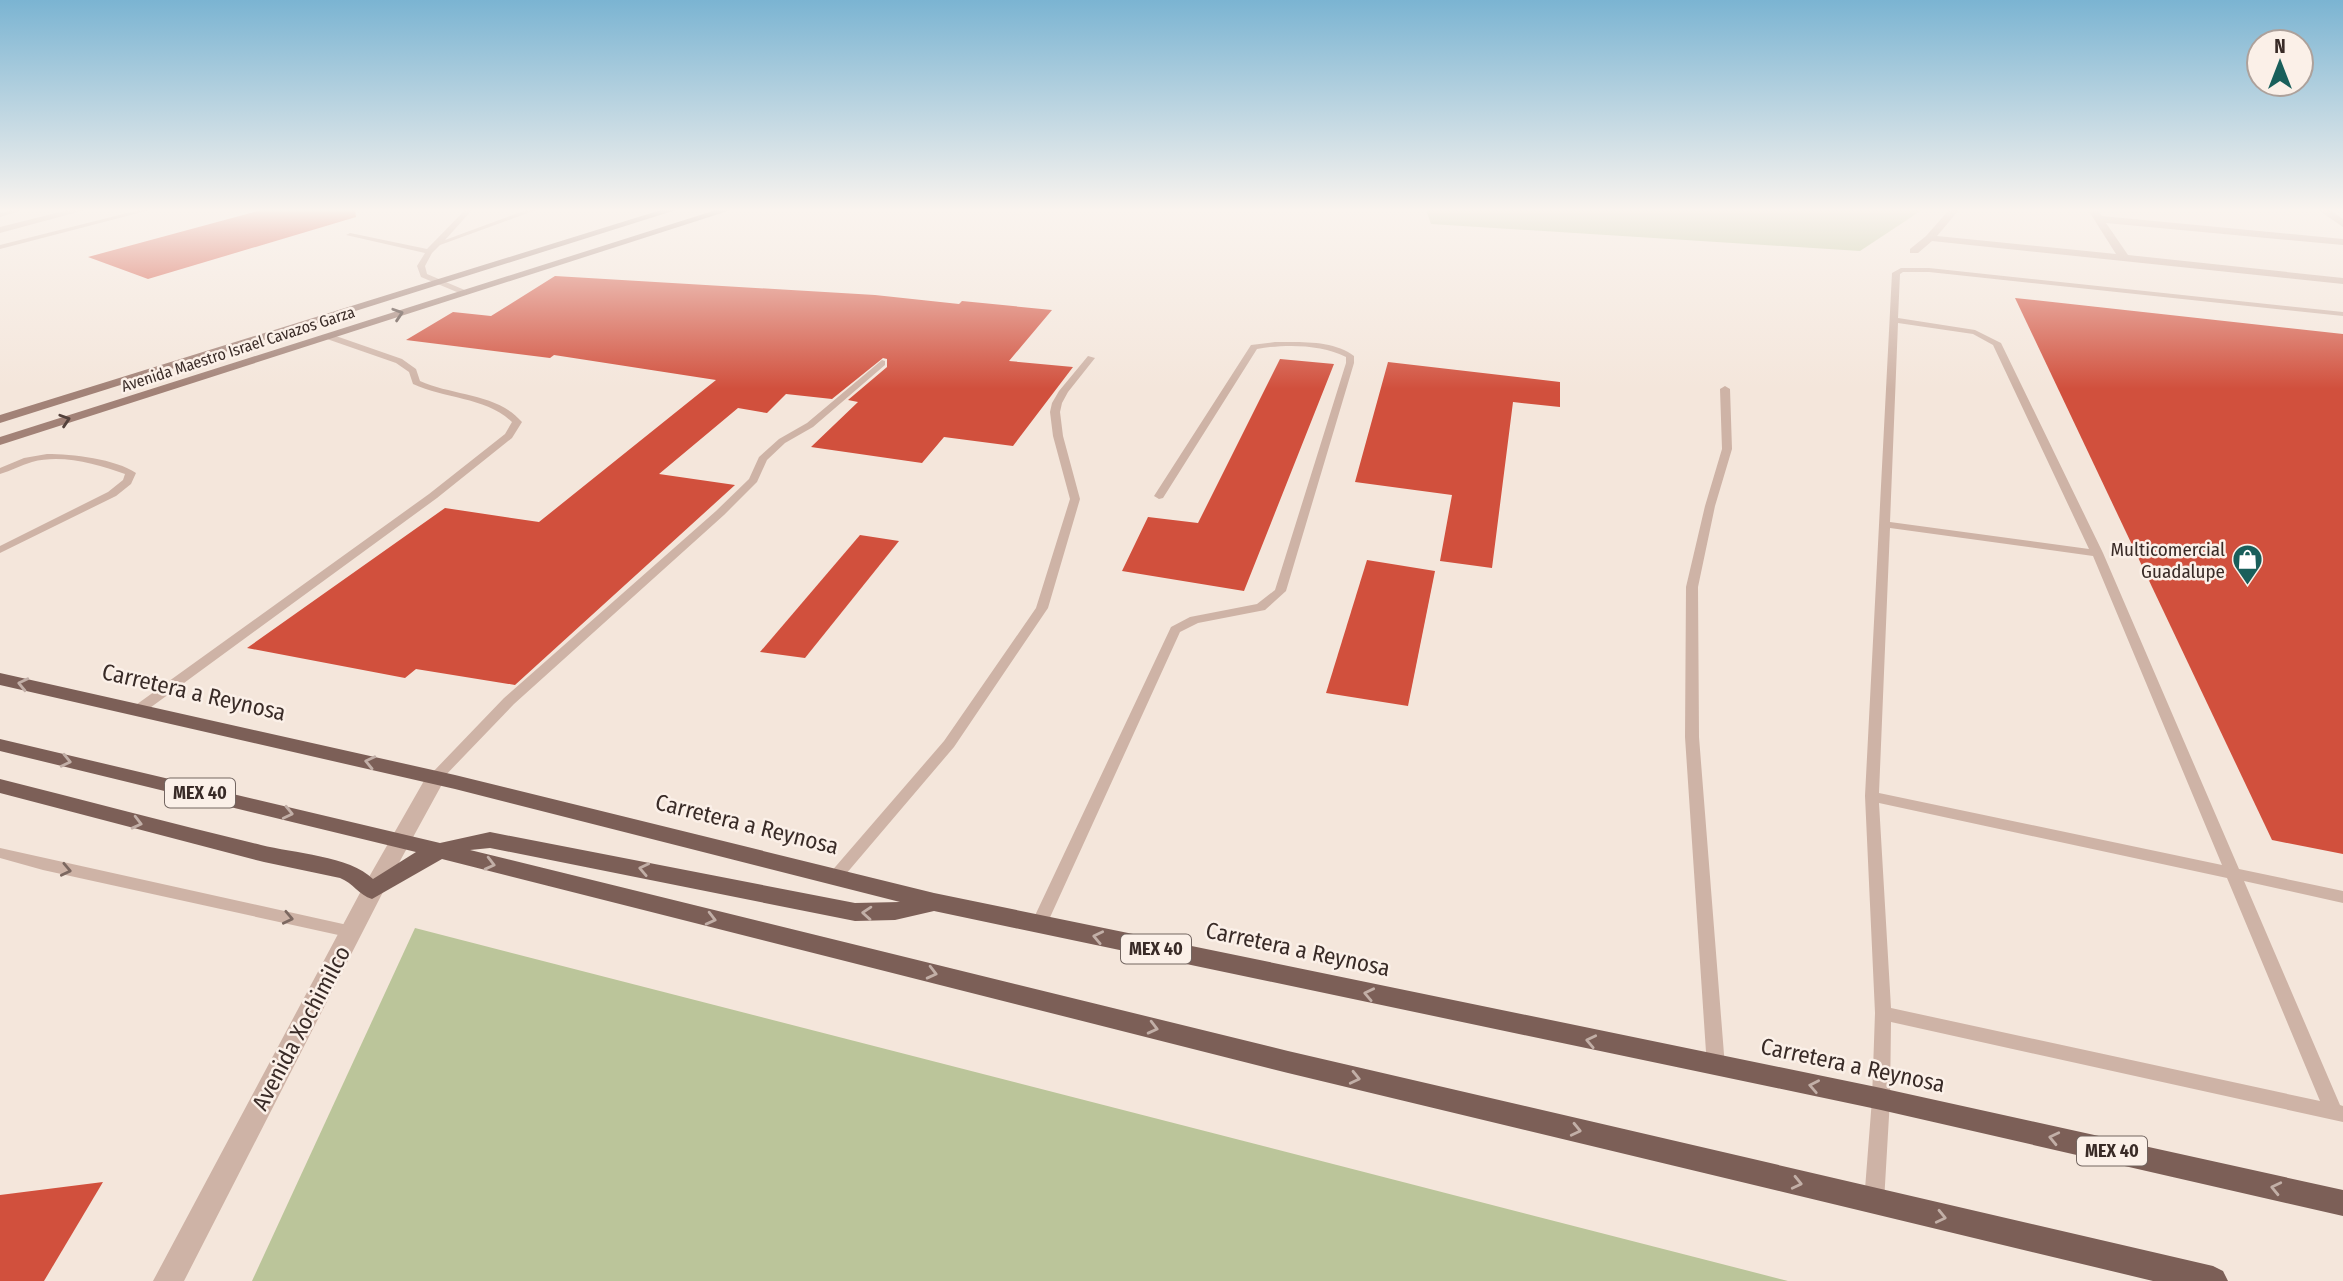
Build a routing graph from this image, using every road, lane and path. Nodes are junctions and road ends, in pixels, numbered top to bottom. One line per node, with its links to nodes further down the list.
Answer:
1 (422, 270): 8 (lane)
2 (482, 270): 8 (main road, Avenida Maestro Israel Cavazos Garza)
3 (537, 270): 9 (main road, Avenida Maestro Israel Cavazos Garza)
4 (1903, 270): 11 (lane)
5 (1919, 270): 10 (lane)
6 (2231, 270): 7 (street)
7 (2343, 282)
8 (440, 283): 9 (lane); 16 (main road, Avenida Maestro Israel Cavazos Garza)
9 (464, 293): 12 (main road, Avenida Maestro Israel Cavazos Garza, one-way to 9)
10 (2343, 314)
11 (1894, 320): 20 (lane); 22 (lane)
12 (330, 337): 17 (main road, Avenida Maestro Israel Cavazos Garza, one-way to 12); 24 (lane)
13 (1091, 358): 33 (lane)
14 (882, 363): 26 (lane)
15 (1725, 389): 40 (lane)
16 (0, 419)
17 (0, 441)
18 (0, 471): 21 (lane)
19 (1159, 496): 37 (lane)
20 (1883, 524): 22 (lane); 28 (lane)
21 (0, 550)
22 (2097, 553): 32 (lane)
23 (0, 679): 24 (main road, Carretera a Reynosa / MEX 40, one-way to 23)
24 (138, 710): 26 (main road, Carretera a Reynosa / MEX 40, one-way to 24)
25 (0, 745): 29 (main road, MEX 40, one-way to 29)
26 (436, 777): 29 (street, Avenida Xochimilco); 33 (main road, Carretera a Reynosa / MEX 40)
27 (0, 786): 34 (main road, one-way to 34)
28 (1872, 796): 32 (lane); 39 (lane)
29 (401, 841): 30 (main road, MEX 40); 34 (street, Avenida Xochimilco)
30 (437, 851): 34 (main road); 36 (main road, one-way to 30); 43 (main road, MEX 40, one-way to 43)
31 (0, 853): 38 (lane, one-way to 38)
32 (2231, 872): 35 (lane); 42 (lane)
33 (835, 877): 36 (main road, Carretera a Reynosa / MEX 40)
34 (372, 891): 38 (street, Avenida Xochimilco)
35 (2343, 897)
36 (934, 902): 37 (main road, Carretera a Reynosa / MEX 40)
37 (1039, 924): 40 (main road, Carretera a Reynosa / MEX 40, one-way to 37)
38 (352, 932): 45 (street, Avenida Xochimilco)
39 (1883, 1013): 41 (lane); 42 (lane)
40 (1716, 1067): 41 (main road, Carretera a Reynosa / MEX 40, one-way to 40)
41 (1881, 1099): 43 (lane); 44 (main road, Carretera a Reynosa / MEX 40, one-way to 41)
42 (2338, 1113)
43 (1874, 1202): 46 (main road, MEX 40, one-way to 46)
44 (2343, 1203)
45 (168, 1281)
46 (2213, 1281)

